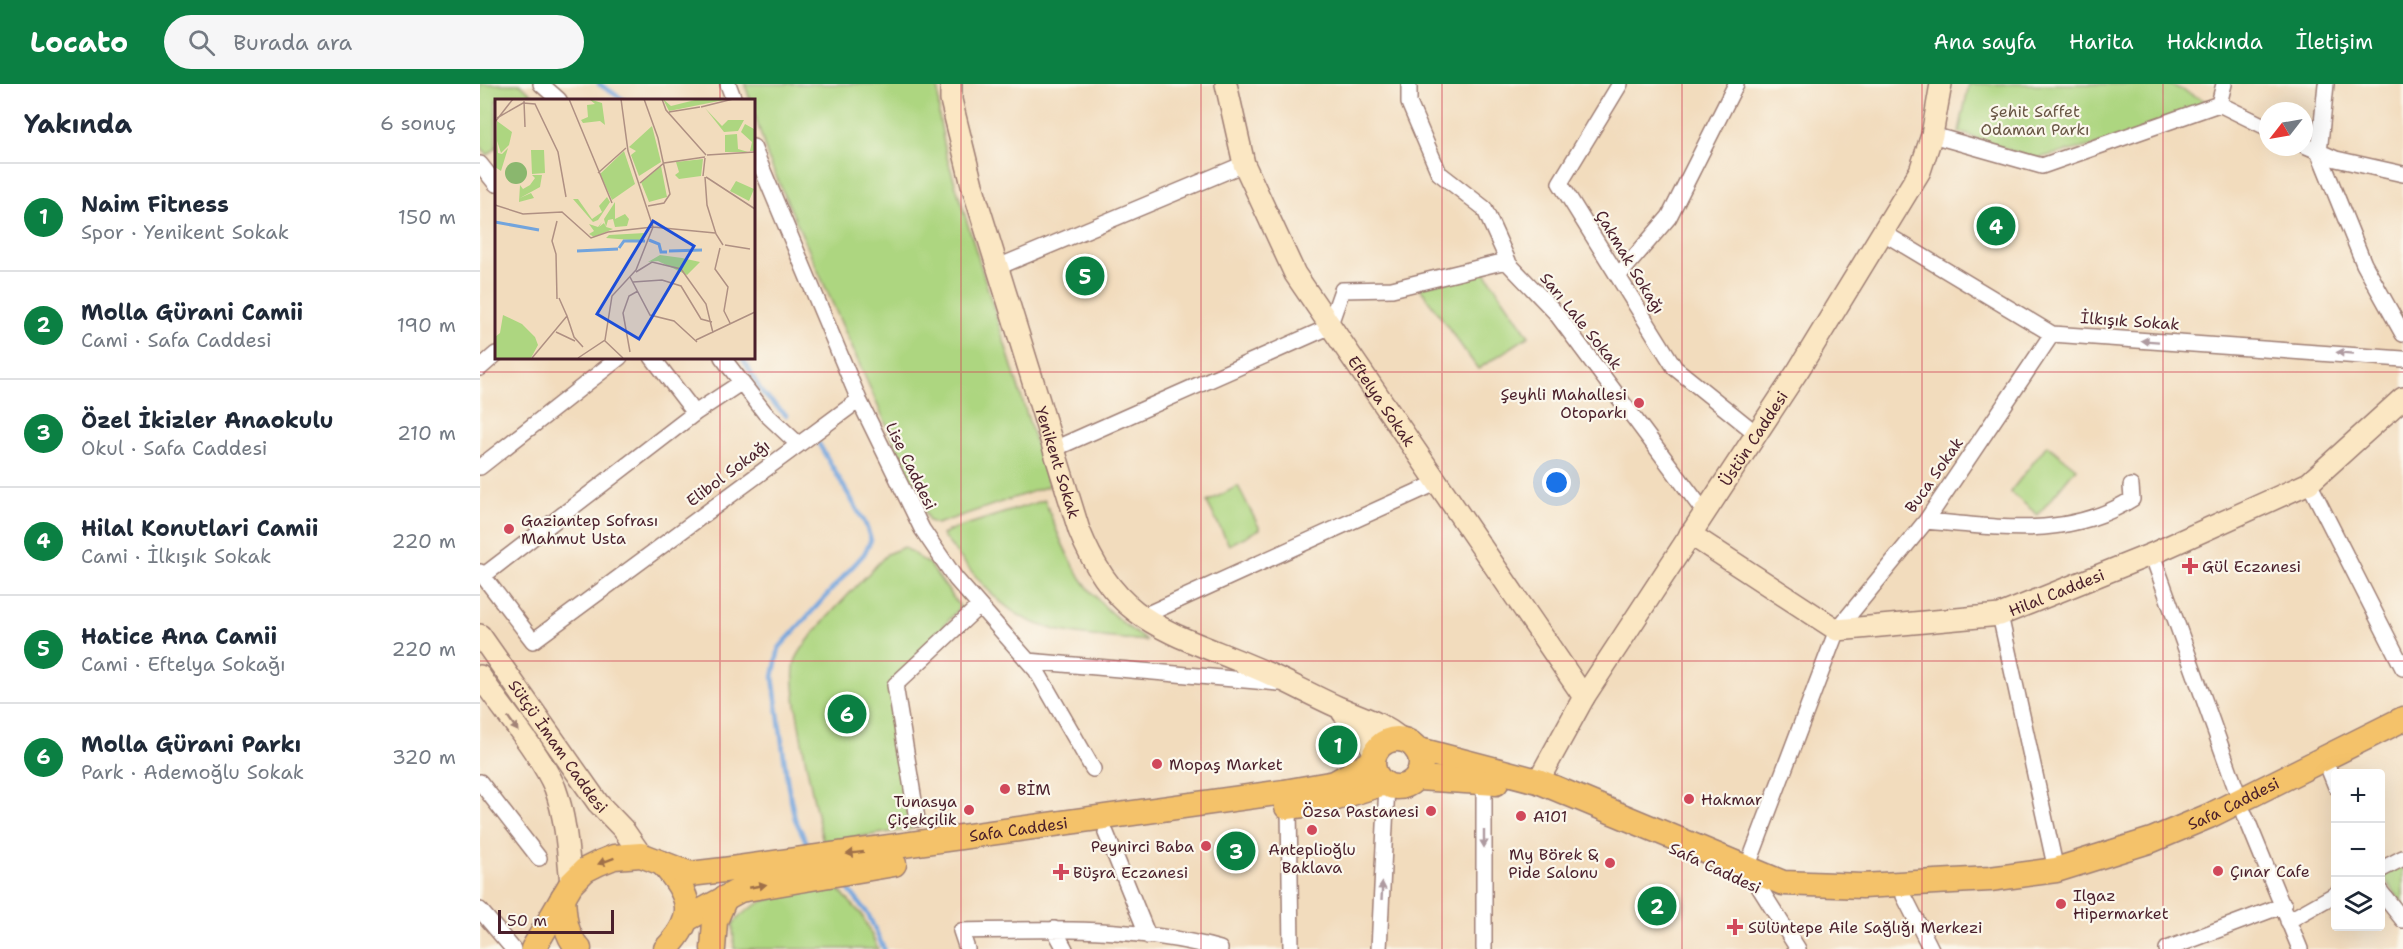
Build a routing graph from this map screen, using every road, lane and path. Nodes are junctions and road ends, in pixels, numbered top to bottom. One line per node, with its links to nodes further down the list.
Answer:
1 (541, 84): 11 (street)
2 (728, 84): 12 (street)
3 (951, 84): 25 (street, Yenikent Sokak)
4 (1226, 84): 20 (street, Eftelya Sokak)
5 (1409, 84): 24 (street, Sarı Lale Sokak)
6 (1620, 84): 26 (street, Çakmak Sokağı)
7 (1736, 84): 26 (street)
8 (1941, 84): 15 (street, Üstün Caddesi)
9 (2224, 84): 13 (street)
10 (2326, 84): 18 (street)
11 (558, 99)
12 (734, 99)
13 (2219, 104): 14 (street); 15 (street)
14 (2259, 124)
15 (1932, 135): 23 (street, Üstün Caddesi)
16 (754, 149): 38 (street, Lise Caddesi)
17 (2313, 150): 18 (street)
18 (2319, 153): 21 (street); 29 (street)
19 (480, 164): 22 (street)
20 (1244, 164): 25 (street); 27 (street, Eftelya Sokak)
21 (2403, 174)
22 (495, 183)
23 (1882, 232): 28 (street, İlkışık Sokak); 40 (street, Üstün Caddesi)
24 (1508, 261): 27 (street); 47 (street, Sarı Lale Sokak)
25 (998, 267): 42 (street, Yenikent Sokak)
26 (1619, 276): 40 (street, Çakmak Sokağı)
27 (1329, 327): 42 (street); 44 (street, Eftelya Sokak)
28 (2052, 334): 34 (street, İlkışık Sokak, one-way to 28); 48 (street, Buca Sokak)
29 (2403, 334)
30 (495, 355): 35 (street)
31 (619, 358): 43 (street)
32 (653, 358): 39 (street)
33 (723, 358): 36 (street)
34 (2403, 359)
35 (480, 368)
36 (742, 382): 39 (street); 41 (street)
37 (2403, 398): 45 (street, Hilal Caddesi)
38 (859, 399): 41 (street, Elibol Sokağı); 52 (street, Lise Caddesi)
39 (695, 413): 51 (street)
40 (1757, 434): 47 (street, Üstün Caddesi)
41 (797, 443): 51 (street, Elibol Sokağı)
42 (1054, 449): 54 (street, Yenikent Sokak)
43 (480, 467)
44 (1436, 483): 54 (street); 61 (street, Eftelya Sokak)
45 (2309, 483): 50 (street, Hilal Caddesi); 58 (street)
46 (2131, 486): 48 (street)
47 (1705, 513): 49 (street, Üstün Caddesi)
48 (1926, 521): 55 (street, Buca Sokak)
49 (1690, 534): 55 (street); 61 (street, Üstün Caddesi)
50 (2152, 554): 53 (street, Hilal Caddesi); 76 (street)
51 (481, 574)
52 (980, 606): 57 (street, Lise Caddesi); 77 (street)
53 (2000, 615): 55 (street, Hilal Caddesi); 84 (street)
54 (1141, 617): 60 (street, Yenikent Sokak)
55 (1837, 630): 83 (street, Buca Sokak)
56 (480, 635): 81 (street, Sütçü İmam Caddesi)
57 (1028, 661): 60 (street); 67 (street, Lise Caddesi)
58 (2403, 669)
59 (480, 676): 86 (street, Sütçü İmam Caddesi, one-way to 86)
60 (1296, 685): 62 (street, Yenikent Sokak)
61 (1584, 697): 71 (street, Üstün Caddesi)
62 (1336, 706): 65 (street, Yenikent Sokak); 66 (street, Yenikent Sokak)
63 (2403, 720): 76 (main road, Safa Caddesi)
64 (2403, 735): 68 (main road, Safa Caddesi)
65 (1409, 745): 66 (main road); 69 (main road); 71 (main road, Safa Caddesi)
66 (1374, 757): 74 (main road); 81 (main road, Safa Caddesi, one-way to 81)
67 (1093, 769)
68 (2350, 769)
69 (1418, 778): 70 (main road, Safa Caddesi); 74 (main road)
70 (1484, 781): 85 (main road, Safa Caddesi); 111 (street, one-way to 111)
71 (1538, 781): 83 (main road, Safa Caddesi)
72 (2331, 781): 76 (main road, Safa Caddesi)
73 (480, 782): 79 (street)
74 (1385, 784): 75 (main road, Safa Caddesi); 110 (street, one-way to 74)
75 (1289, 807): 78 (main road, Safa Caddesi); 109 (street)
76 (2243, 809): 84 (main road, Safa Caddesi); 91 (street)
77 (917, 819)
78 (1106, 833): 90 (main road, Safa Caddesi, one-way to 78); 97 (street)
79 (539, 858)
80 (2403, 858): 82 (street)
81 (651, 859): 86 (main road, one-way to 86); 94 (main road)
82 (2385, 867)
83 (1747, 868): 84 (main road, Safa Caddesi); 85 (street)
84 (2057, 875): 87 (main road, Safa Caddesi)
85 (1758, 890): 87 (main road, Safa Caddesi); 99 (street)
86 (567, 891): 101 (main road); 102 (main road)
87 (1904, 896): 112 (street)
88 (2331, 897): 95 (street)
89 (2385, 897): 93 (street)
90 (725, 898): 94 (main road, Safa Caddesi); 105 (main road)
91 (2284, 905): 95 (street); 113 (street)
92 (480, 910): 100 (street)
93 (2403, 920)
94 (687, 921): 103 (main road); 104 (main road)
95 (2288, 921): 114 (street)
96 (1054, 929): 97 (street); 106 (street); 107 (street)
97 (1148, 936): 98 (street)
98 (1185, 944): 108 (street)
99 (1789, 946)
100 (513, 949)
101 (533, 949)
102 (579, 949)
103 (666, 949)
104 (708, 949)
105 (713, 949)
106 (967, 949)
107 (1065, 949)
108 (1220, 949)
109 (1291, 949)
110 (1379, 949)
111 (1484, 949)
112 (1931, 949)
113 (2167, 949)
114 (2300, 949)

